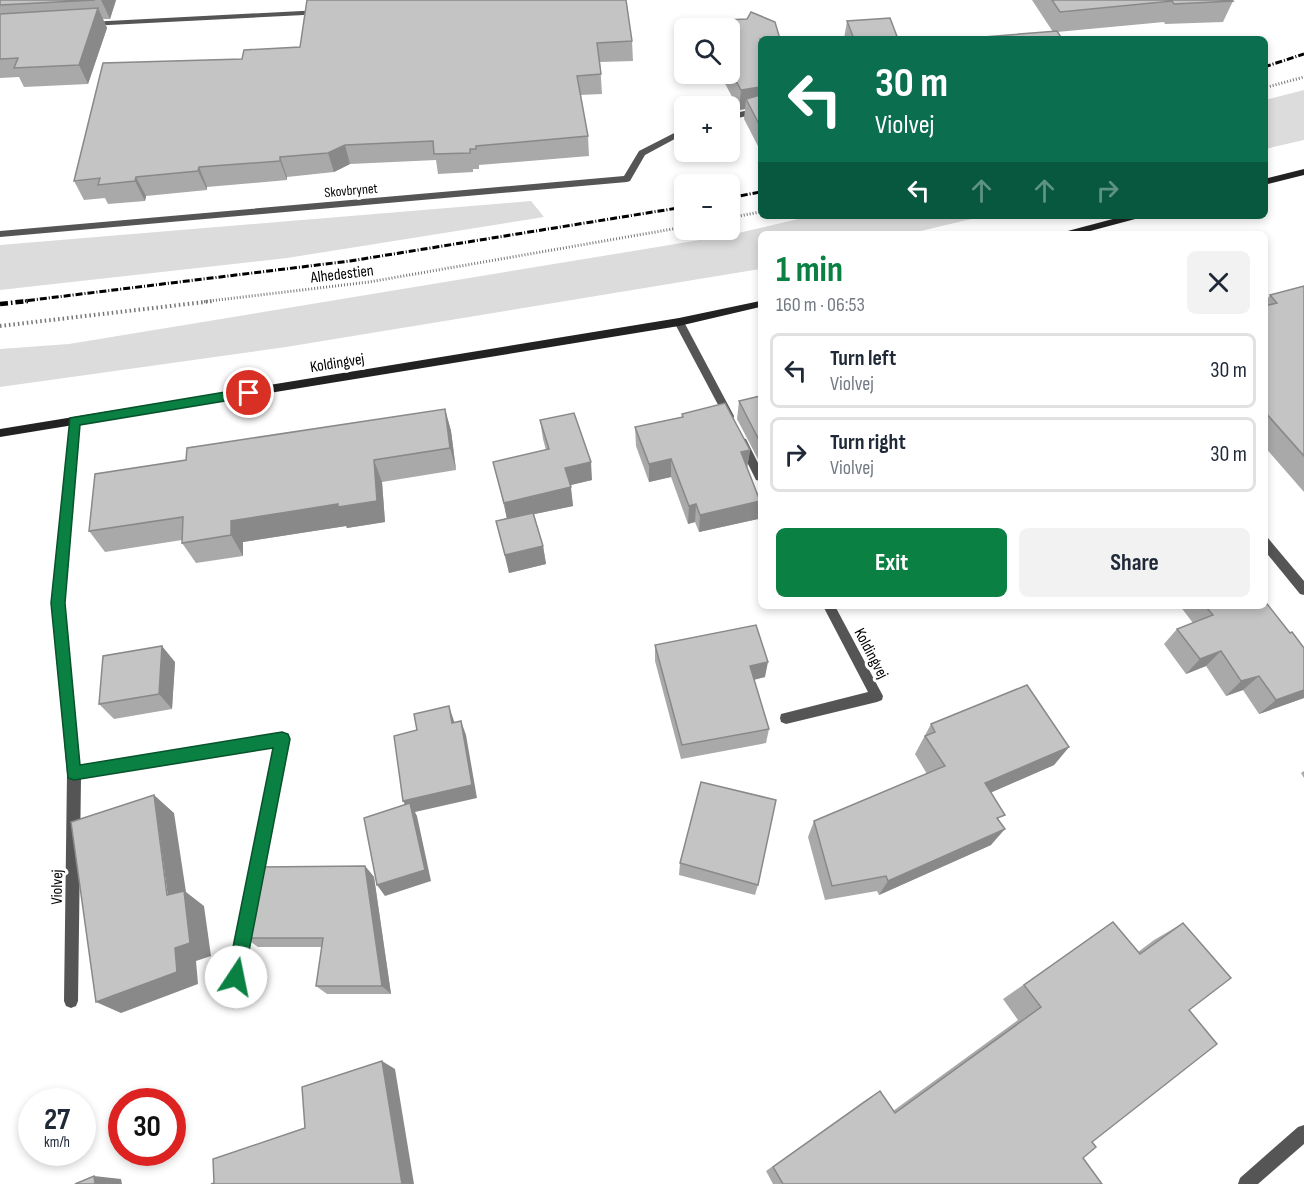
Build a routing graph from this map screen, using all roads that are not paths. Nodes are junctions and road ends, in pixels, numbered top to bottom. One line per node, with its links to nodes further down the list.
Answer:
1 (330, 11): 2 (street)
2 (83, 24)
3 (758, 111): 4 (street)
4 (740, 115)
5 (674, 136): 10 (street, Skovbrynet)
6 (1304, 172): 7 (street)
7 (1268, 181)
8 (1124, 219): 9 (street)
9 (1078, 231)
10 (0, 234)
11 (758, 304): 12 (street, Koldingvej)
12 (679, 322): 13 (street, Koldingvej); 15 (street)
13 (75, 421): 14 (street, Koldingvej); 20 (street, Violvej)
14 (0, 433)
15 (758, 473)
16 (1268, 546): 17 (street)
17 (1304, 590)
18 (831, 609): 19 (street, Koldingvej)
19 (786, 718)
20 (74, 773): 21 (street); 22 (street, Violvej)
21 (231, 999)
22 (71, 1001)
23 (1304, 1133): 24 (street)
24 (1246, 1184)

